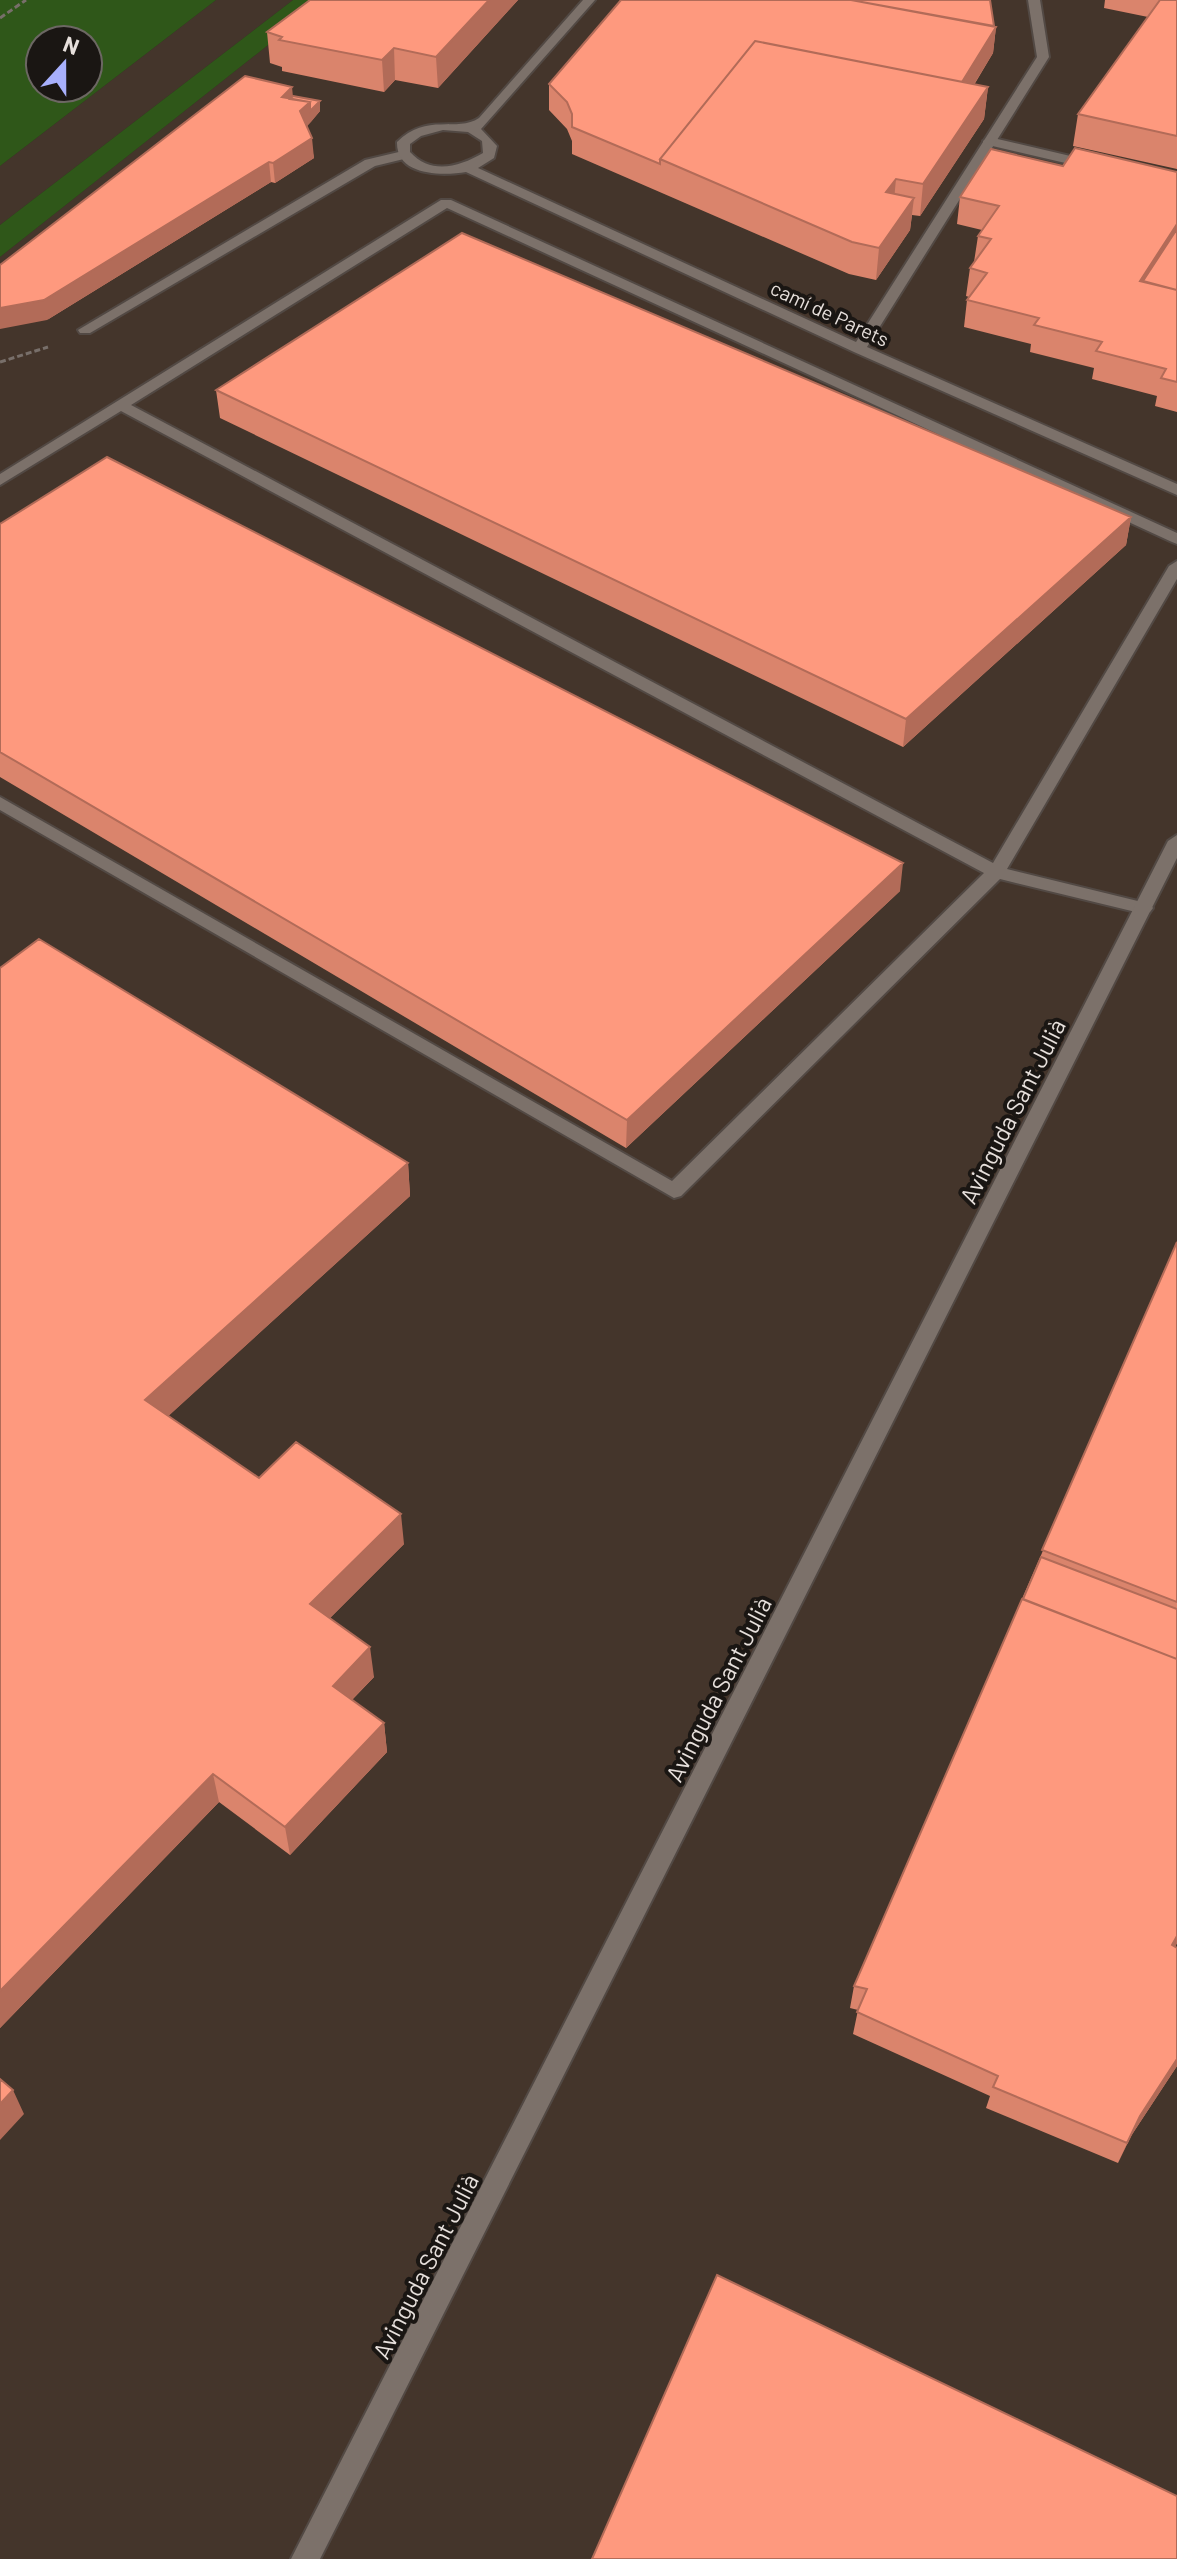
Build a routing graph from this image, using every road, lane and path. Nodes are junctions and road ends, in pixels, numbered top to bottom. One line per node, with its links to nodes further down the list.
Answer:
1 (26, 0): 4 (path)
2 (589, 0): 5 (street)
3 (1034, 0): 6 (street)
4 (0, 18)
5 (472, 129): 7 (street); 8 (street)
6 (989, 141): 9 (street); 11 (street)
7 (403, 155): 8 (street); 10 (street)
8 (468, 168): 11 (street, camí de Parets)
9 (1105, 168)
10 (85, 330): 12 (path)
11 (859, 349): 15 (street, camí de Parets)
12 (0, 362)
13 (121, 405): 14 (street); 16 (street); 20 (street)
14 (0, 480)
15 (1177, 490)
16 (1177, 539)
17 (1177, 566): 20 (street)
18 (0, 803): 20 (street)
19 (1177, 841): 21 (street, Avinguda Sant Julià)
20 (996, 872): 21 (street)
21 (1144, 908): 22 (street, Avinguda Sant Julià)
22 (305, 2559)

